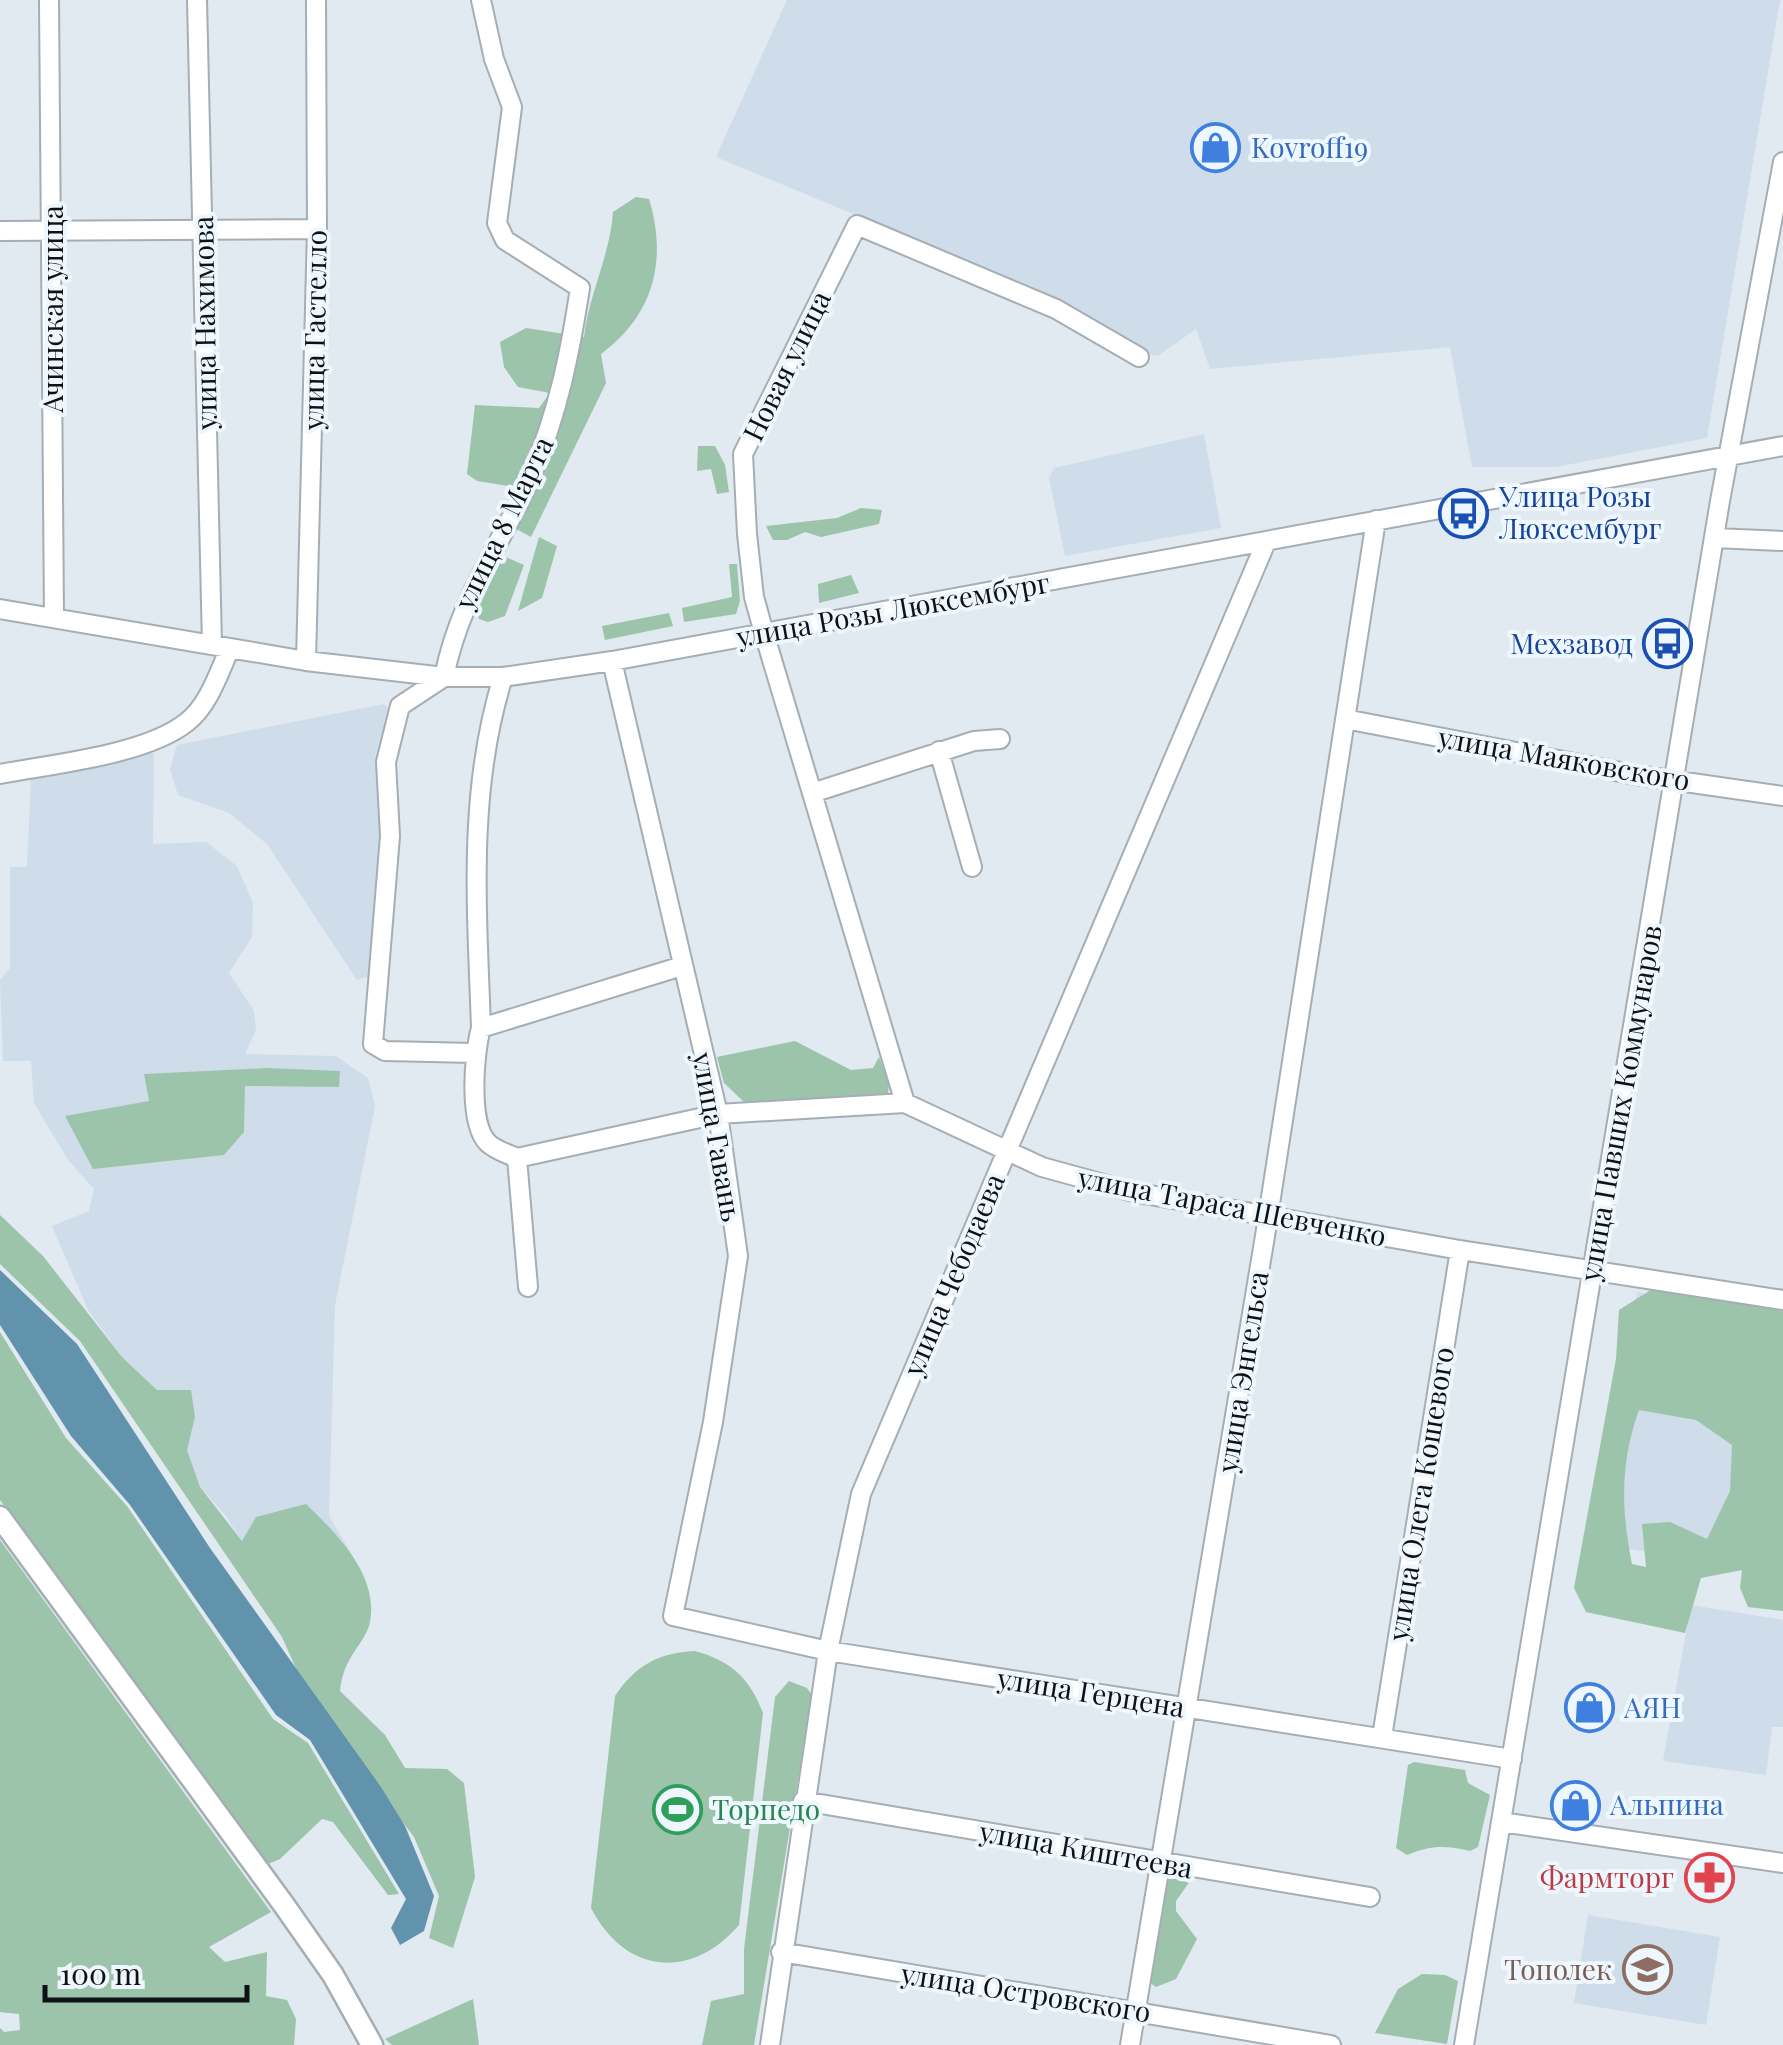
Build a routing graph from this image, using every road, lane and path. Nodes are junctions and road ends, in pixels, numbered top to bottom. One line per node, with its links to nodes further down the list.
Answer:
1 (48, 0): 8 (street, Ачинская улица)
2 (197, 0): 6 (street, улица Нахимова)
3 (316, 0): 7 (street, улица Гастелло)
4 (480, 0): 23 (street, улица 8 Марта)
5 (1783, 162): 12 (street, улица Павших Коммунаров)
6 (202, 228): 7 (street); 8 (street); 20 (street, улица Нахимова)
7 (317, 229): 21 (street, улица Гастелло)
8 (53, 230): 9 (street); 18 (street, Ачинская улица)
9 (0, 231)
10 (1140, 358): 19 (street, Новая улица)
11 (1783, 446): 12 (street, улица Розы Люксембург)
12 (1728, 456): 13 (street, улица Розы Люксембург); 14 (street, улица Павших Коммунаров)
13 (1376, 520): 16 (street, улица Розы Люксембург); 25 (street, улица Энгельса)
14 (1714, 538): 15 (street); 29 (street, улица Павших Коммунаров)
15 (1783, 541)
16 (1266, 542): 19 (street, улица Розы Люксембург); 38 (street, улица Чебодаева)
17 (0, 609): 18 (street, улица Розы Люксембург)
18 (54, 618): 20 (street, улица Розы Люксембург)
19 (764, 633): 22 (street, улица Розы Люксембург); 30 (street, Новая улица)
20 (221, 646): 21 (street, улица Розы Люксембург); 28 (street)
21 (306, 661): 23 (street, улица Розы Люксембург)
22 (612, 661): 24 (street, улица Розы Люксембург); 33 (street, улица Гавань)
23 (444, 677): 24 (street, улица Розы Люксембург); 35 (street)
24 (504, 677): 34 (street)
25 (1346, 719): 29 (street, улица Маяковского); 40 (street, улица Энгельса)
26 (1000, 739): 27 (street)
27 (939, 752): 30 (street); 32 (street)
28 (0, 774)
29 (1676, 780): 31 (street, улица Маяковского); 42 (street, улица Павших Коммунаров)
30 (812, 792): 36 (street, Новая улица)
31 (1783, 796)
32 (972, 867)
33 (682, 966): 34 (street); 37 (street, улица Гавань)
34 (481, 1028): 35 (street)
35 (474, 1053): 39 (street)
36 (905, 1104): 37 (street, улица Тараса Шевченко); 38 (street, улица Тараса Шевченко)
37 (718, 1114): 39 (street, улица Тараса Шевченко); 46 (street, улица Гавань)
38 (1005, 1153): 40 (street, улица Тараса Шевченко); 47 (street, улица Чебодаева)
39 (517, 1158): 43 (street)
40 (1266, 1217): 41 (street, улица Тараса Шевченко); 48 (street, улица Энгельса)
41 (1460, 1250): 42 (street, улица Тараса Шевченко); 49 (street, улица Олега Кошевого)
42 (1593, 1271): 44 (street, улица Тараса Шевченко); 50 (street, улица Павших Коммунаров)
43 (528, 1286)
44 (1783, 1300)
45 (0, 1517): 58 (main road)
46 (673, 1616): 47 (street, улица Герцена)
47 (828, 1651): 48 (street, улица Герцена); 51 (street, улица Чебодаева)
48 (1187, 1709): 49 (street, улица Герцена); 54 (street, улица Энгельса)
49 (1382, 1737): 50 (street, улица Герцена)
50 (1512, 1759): 52 (street, улица Павших Коммунаров)
51 (803, 1801): 54 (street, улица Киштеева); 56 (street, улица Чебодаева)
52 (1501, 1822): 53 (street); 62 (street, улица Павших Коммунаров)
53 (1783, 1863)
54 (1158, 1864): 55 (street, улица Киштеева); 57 (street, улица Энгельса)
55 (1370, 1897)
56 (781, 1952): 57 (street, улица Островского); 59 (street, улица Чебодаева)
57 (1136, 2011): 60 (street, улица Энгельса); 61 (street, улица Островского)
58 (372, 2045)
59 (770, 2045)
60 (1130, 2045)
61 (1330, 2045)
62 (1464, 2045)

